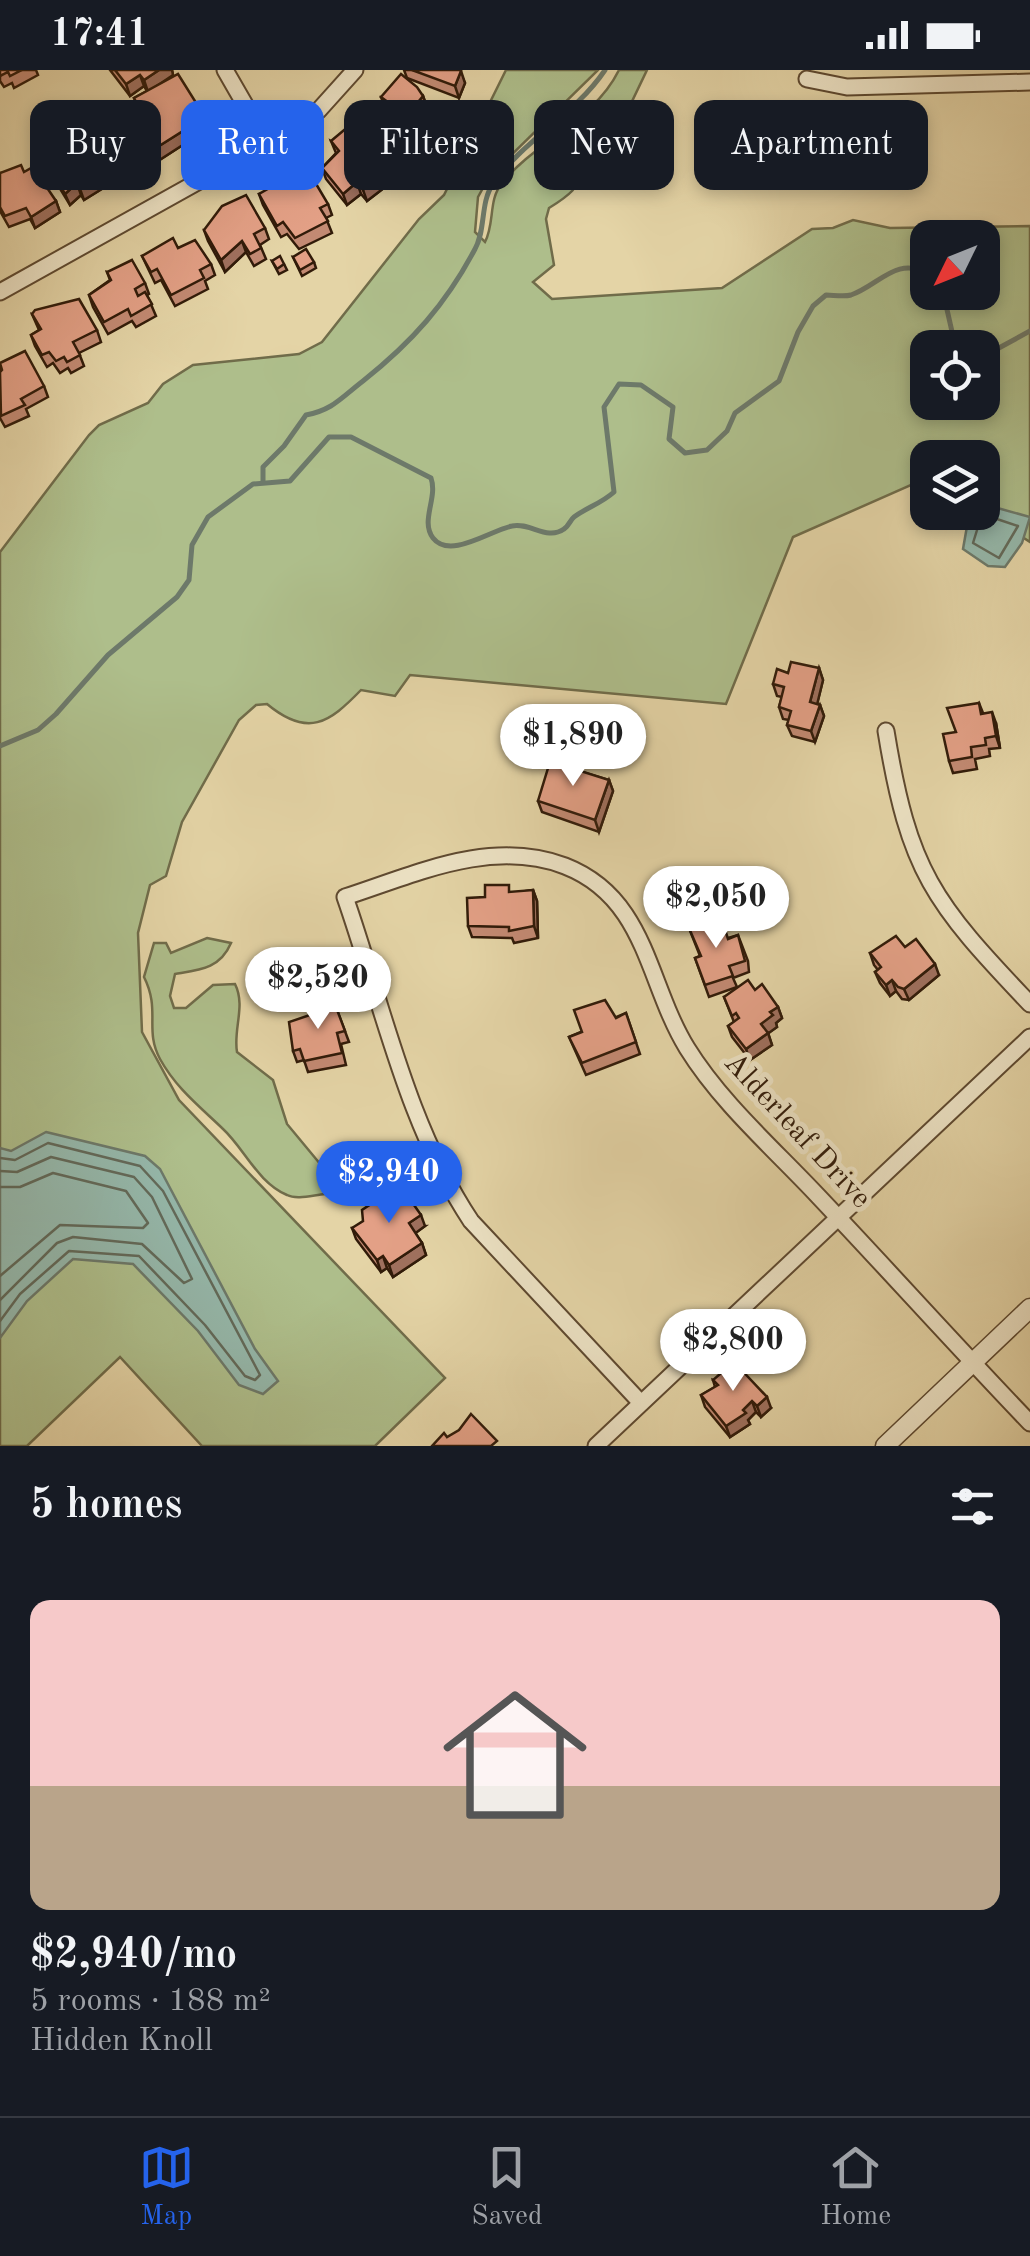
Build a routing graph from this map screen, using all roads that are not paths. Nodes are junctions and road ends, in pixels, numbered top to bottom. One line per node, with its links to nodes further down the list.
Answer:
1 (225, 70): 5 (street)
2 (355, 70): 6 (street)
3 (808, 79): 4 (street)
4 (1030, 82)
5 (242, 100)
6 (324, 104)
7 (183, 190): 8 (street)
8 (0, 292)
9 (886, 731): 10 (street)
10 (1030, 1004)
11 (1030, 1037): 12 (street)
12 (838, 1218): 14 (street, Alderleaf Drive); 15 (street); 15 (street, Alderleaf Drive)
13 (1030, 1308): 14 (street)
14 (973, 1362): 16 (street, Alderleaf Drive); 18 (street)
15 (642, 1403): 17 (street)
16 (1030, 1423)
17 (596, 1446)
18 (885, 1446)

